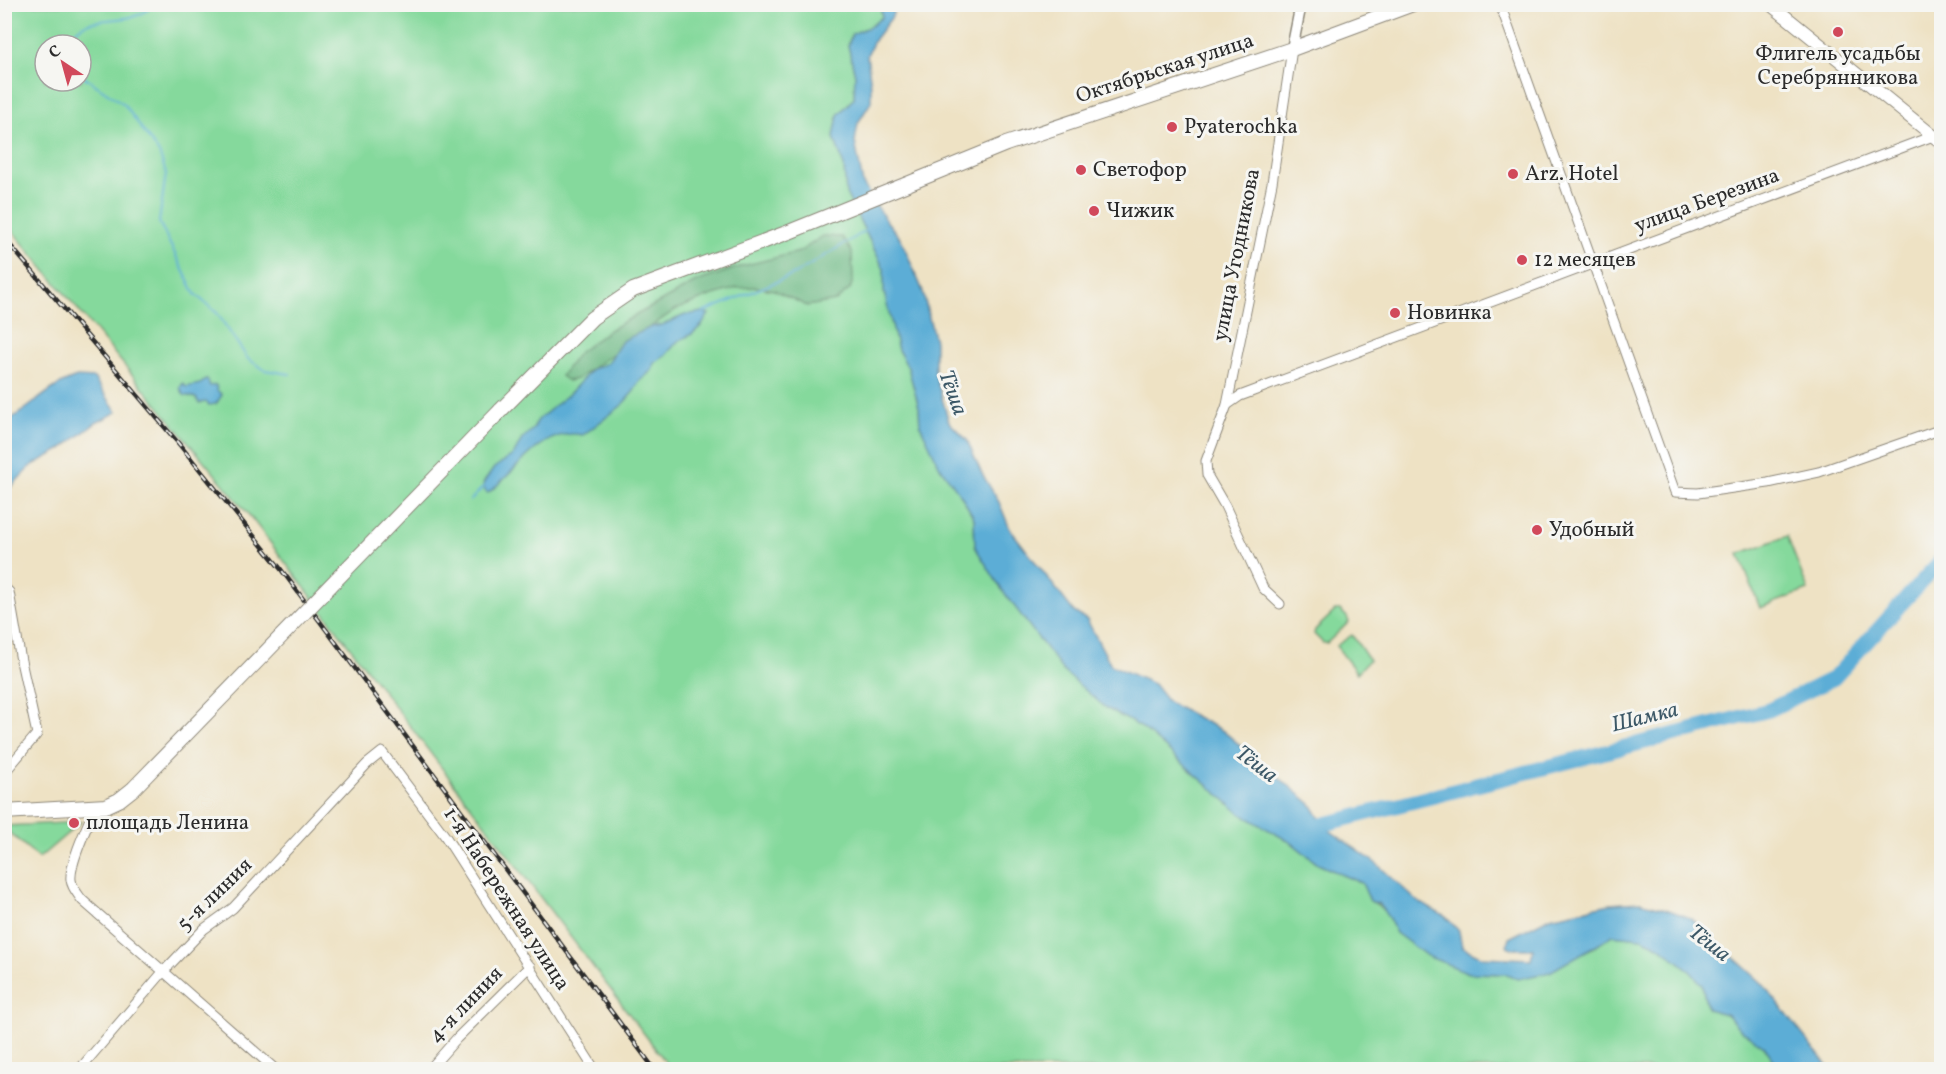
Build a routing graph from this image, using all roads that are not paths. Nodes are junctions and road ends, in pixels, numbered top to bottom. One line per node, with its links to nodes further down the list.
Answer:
1 (1301, 4): 5 (street, улица Угодникова)
2 (1413, 4): 5 (main road, Октябрьская улица)
3 (1500, 4): 7 (street)
4 (1770, 4): 6 (main road)
5 (1292, 49): 8 (street, улица Угодникова); 14 (main road, Октябрьская улица, bridge)
6 (1939, 140): 7 (street, улица Березина)
7 (1593, 262): 8 (street, улица Березина); 9 (street)
8 (1227, 405): 11 (street, улица Угодникова)
9 (1941, 429)
10 (5, 587): 13 (street)
11 (1280, 604)
12 (382, 752): 16 (street, 1-я Набережная улица); 17 (street, 5-я линия)
13 (4, 772)
14 (94, 807): 15 (main road, Октябрьская улица); 17 (street)
15 (4, 812)
16 (530, 966): 20 (street, 4-я линия); 21 (street, 1-я Набережная улица)
17 (163, 972): 18 (street, 5-я линия); 19 (street)
18 (79, 1070)
19 (276, 1070)
20 (429, 1070)
21 (596, 1070)

